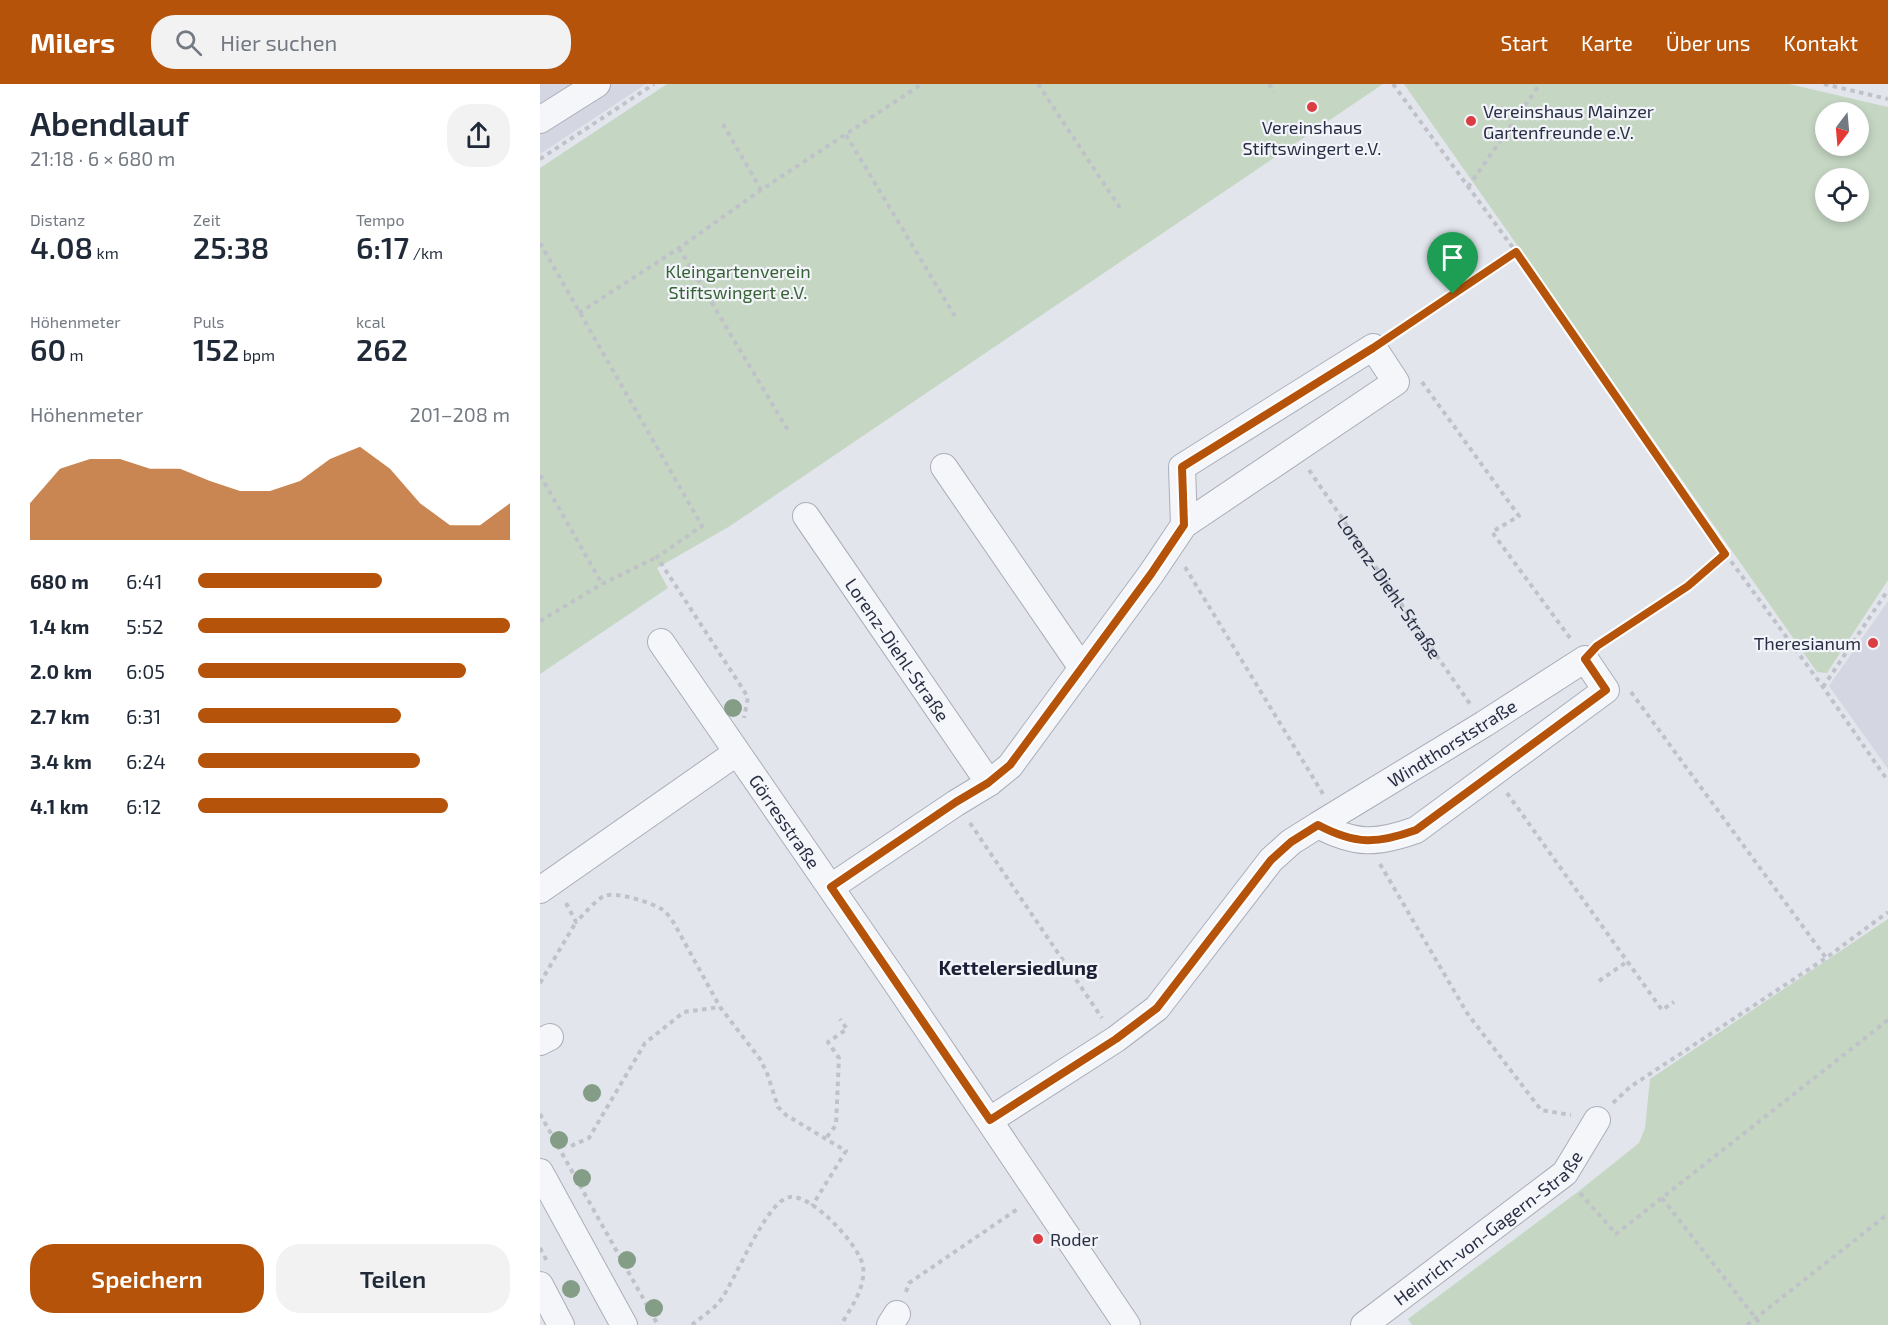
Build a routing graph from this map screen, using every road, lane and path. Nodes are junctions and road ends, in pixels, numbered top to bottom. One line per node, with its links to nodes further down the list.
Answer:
1 (597, 84): 11 (street)
2 (654, 84): 15 (path)
3 (922, 84): 13 (path)
4 (1038, 84): 19 (path)
5 (1269, 84): 9 (path)
6 (1393, 84): 17 (path)
7 (1540, 84): 17 (path)
8 (1824, 84): 10 (path)
9 (1274, 92)
10 (1888, 99)
11 (540, 120)
12 (723, 124): 18 (path)
13 (846, 135): 18 (path); 24 (path)
14 (553, 145): 15 (path)
15 (560, 146): 16 (path)
16 (540, 159)
17 (1468, 187): 22 (path)
18 (761, 190): 21 (path)
19 (1120, 207)
20 (540, 243): 23 (path)
21 (679, 248): 23 (path); 27 (path)
22 (1516, 252): 25 (path); 33 (path)
23 (579, 313): 34 (path)
24 (956, 318)
25 (1373, 348): 28 (street); 32 (street)
26 (1417, 374): 39 (path)
27 (789, 432)
28 (1296, 451): 32 (street); 43 (path, Lorenz-Diehl-Straße)
29 (944, 467): 40 (street)
30 (540, 475): 35 (path)
31 (806, 516): 47 (street, Lorenz-Diehl-Straße)
32 (1178, 535): 40 (street); 49 (path)
33 (1725, 554): 39 (path); 42 (path)
34 (657, 557): 35 (path); 44 (path)
35 (602, 584): 37 (path)
36 (1888, 590): 42 (path)
37 (540, 621)
38 (661, 642): 44 (street, Görresstraße)
39 (1585, 659): 43 (street, Windthorststraße); 45 (street)
40 (1082, 668): 47 (street)
41 (1625, 684): 55 (path)
42 (1823, 687): 46 (path)
43 (1484, 724): 49 (street, Windthorststraße)
44 (736, 753): 51 (street); 52 (street, Görresstraße)
45 (1493, 774): 50 (street); 56 (path)
46 (1888, 781)
47 (988, 783): 48 (street)
48 (956, 802): 52 (street); 63 (path)
49 (1327, 820): 50 (street); 63 (street, Windthorststraße)
50 (1366, 841): 67 (path)
51 (547, 885): 54 (path)
52 (831, 887): 66 (street, Görresstraße)
53 (1888, 912): 55 (path)
54 (576, 922): 58 (path); 60 (path)
55 (1826, 958): 64 (path)
56 (1628, 961): 57 (path); 59 (path)
57 (1599, 981)
58 (540, 983)
59 (1674, 1002)
60 (720, 1007): 69 (path); 74 (path)
61 (840, 1019): 68 (path)
62 (1888, 1020): 73 (path)
63 (1116, 1039): 66 (street, Windthorststraße)
64 (1629, 1087)
65 (540, 1114): 81 (path)
66 (990, 1120): 72 (street, Görresstraße)
67 (1597, 1120): 71 (street, Heinrich-von-Gagern-Straße)
68 (827, 1137)
69 (571, 1146)
70 (540, 1172): 80 (street)
71 (1565, 1173): 73 (path); 85 (street, Heinrich-von-Gagern-Straße)
72 (1040, 1194): 78 (path); 84 (street, Görresstraße)
73 (1662, 1198): 77 (path)
74 (812, 1206): 82 (path); 83 (path)
75 (1888, 1214): 77 (path)
76 (540, 1286): 79 (street)
77 (1756, 1318): 86 (path); 87 (path)
78 (893, 1319)
79 (561, 1325)
80 (624, 1325)
81 (658, 1325)
82 (692, 1325)
83 (841, 1325)
84 (1126, 1325)
85 (1364, 1325)
86 (1747, 1325)
87 (1761, 1325)

